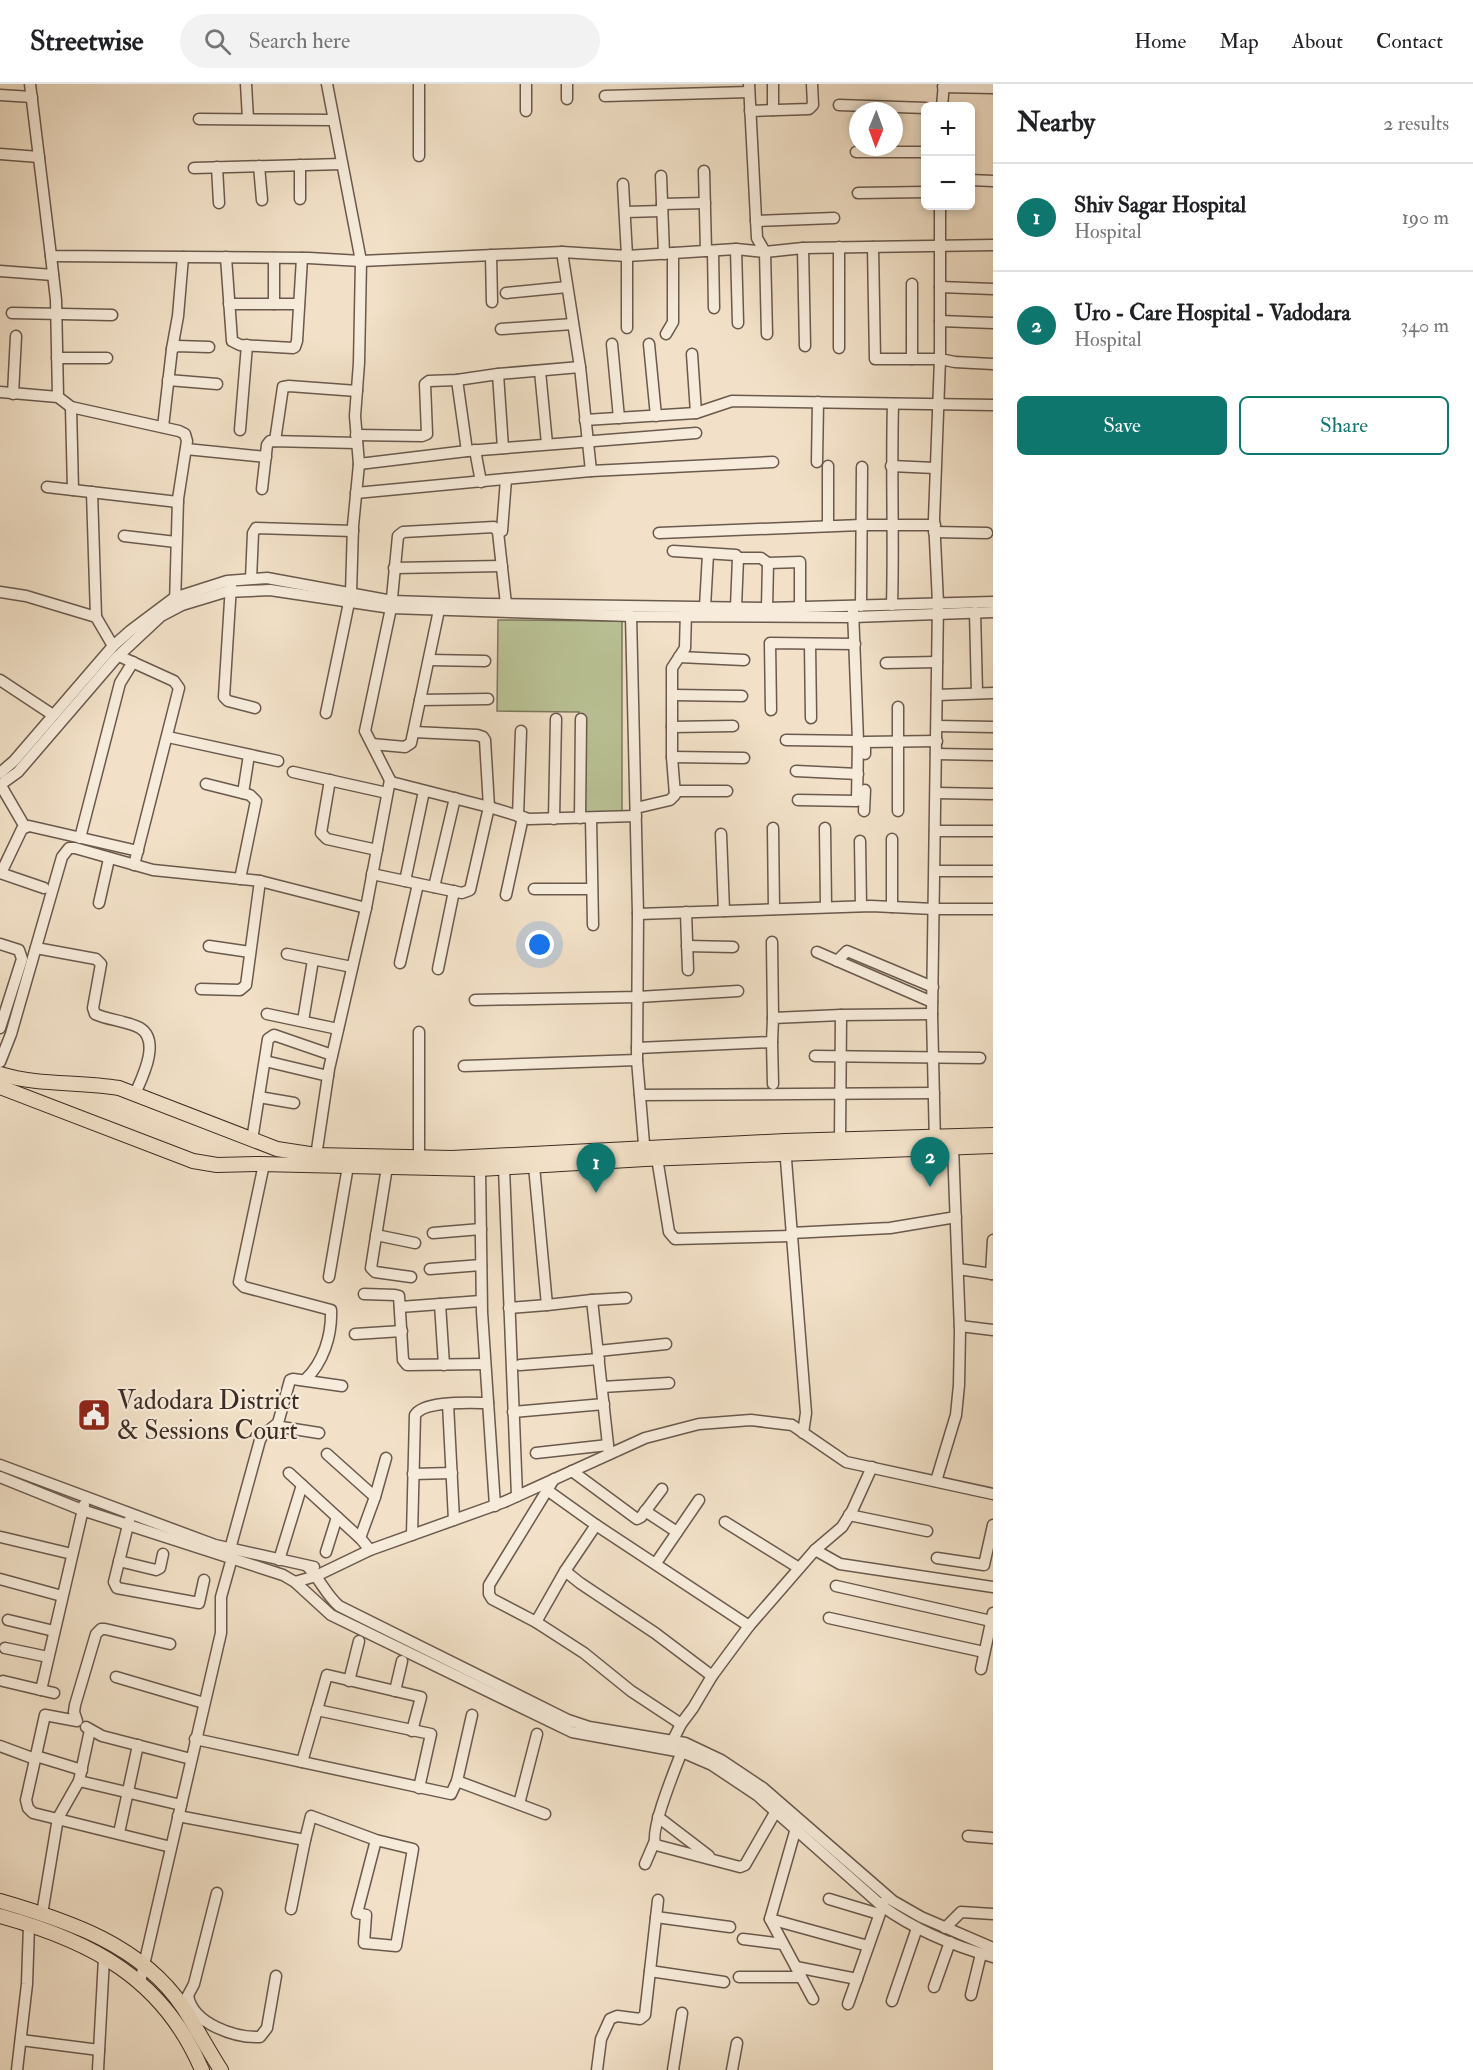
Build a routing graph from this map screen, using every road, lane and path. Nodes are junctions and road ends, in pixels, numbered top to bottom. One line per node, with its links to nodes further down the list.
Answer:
1 (30, 84): 14 (street)
2 (246, 84): 23 (street)
3 (327, 84): 24 (street)
4 (419, 84): 28 (street)
5 (526, 84): 20 (street)
6 (567, 84): 15 (street)
7 (773, 84): 19 (street)
8 (812, 84): 19 (street)
9 (944, 85): 11 (street); 16 (street)
10 (749, 88): 13 (street); 21 (street)
11 (993, 88)
12 (0, 95): 14 (street)
13 (605, 96)
14 (32, 98): 29 (street)
15 (567, 99)
16 (942, 102)
17 (839, 105): 18 (street)
18 (921, 108)
19 (773, 110): 21 (street)
20 (526, 111)
21 (750, 111): 50 (street)
22 (199, 119): 23 (street)
23 (248, 119): 24 (street)
24 (333, 120): 30 (street)
25 (903, 152): 26 (street)
26 (921, 152)
27 (0, 154): 29 (street)
28 (419, 156)
29 (39, 157): 62 (street)
30 (342, 164): 31 (street); 68 (street)
31 (300, 165): 32 (street); 42 (street)
32 (260, 166): 33 (street); 43 (street)
33 (217, 167): 34 (street); 44 (street)
34 (194, 168)
35 (704, 171): 45 (street)
36 (661, 176): 46 (street)
37 (975, 180): 38 (street)
38 (993, 181)
39 (623, 184): 48 (street)
40 (921, 192): 41 (street)
41 (858, 193)
42 (300, 199)
43 (262, 200)
44 (219, 203)
45 (705, 203): 46 (street); 57 (street)
46 (662, 208): 48 (street); 60 (street)
47 (939, 210): 52 (street)
48 (625, 212): 63 (street)
49 (834, 218): 50 (street)
50 (756, 221): 59 (street)
51 (993, 245): 52 (street)
52 (940, 246): 54 (street); 73 (street)
53 (839, 247): 54 (street); 55 (street); 98 (street)
54 (873, 247): 103 (street)
55 (803, 248): 59 (street); 96 (street)
56 (736, 249): 57 (street); 59 (street); 85 (street)
57 (709, 251): 60 (street); 80 (street)
58 (562, 252): 61 (street); 63 (street); 72 (street)
59 (765, 252): 91 (street)
60 (669, 254): 63 (street); 90 (street)
61 (491, 255): 68 (street); 76 (street)
62 (51, 256): 64 (street); 70 (street)
63 (627, 256): 88 (street)
64 (183, 257): 65 (street); 99 (street)
65 (226, 257): 66 (street); 77 (street)
66 (274, 258): 67 (street); 78 (street)
67 (302, 258): 68 (street); 79 (street)
68 (362, 261): 112 (street)
69 (0, 271): 70 (street)
70 (53, 275): 82 (street)
71 (912, 284): 103 (street)
72 (567, 287): 75 (street); 87 (street)
73 (940, 287): 74 (street); 84 (street)
74 (993, 288)
75 (506, 293)
76 (492, 302)
77 (229, 304): 78 (street); 95 (street)
78 (274, 304): 79 (street)
79 (299, 304): 95 (street)
80 (714, 308)
81 (12, 313): 82 (street)
82 (56, 313): 83 (street); 101 (street)
83 (112, 315)
84 (940, 321): 86 (street); 104 (street)
85 (738, 323)
86 (993, 323)
87 (573, 324): 89 (street); 106 (street)
88 (627, 327)
89 (501, 329)
90 (666, 334)
91 (767, 334)
92 (16, 336): 114 (street)
93 (612, 344): 123 (street)
94 (649, 344): 122 (street)
95 (247, 345): 126 (street)
96 (805, 346)
97 (209, 347): 99 (street)
98 (839, 348)
99 (172, 349): 109 (street)
100 (692, 354): 121 (street)
101 (57, 358): 102 (street); 115 (street)
102 (107, 358)
103 (912, 358): 104 (street)
104 (940, 359): 105 (street); 118 (street)
105 (993, 364)
106 (580, 367): 107 (street); 124 (street)
107 (540, 371): 108 (street); 131 (street)
108 (498, 374): 110 (street); 132 (street)
109 (168, 380): 111 (street); 125 (street)
110 (457, 380): 128 (street); 134 (street)
111 (217, 384)
112 (357, 391): 128 (street); 130 (street)
113 (0, 392): 114 (street)
114 (13, 393): 115 (street)
115 (58, 398): 120 (street)
116 (818, 402): 117 (street); 121 (street); 152 (street)
117 (893, 404): 118 (street); 138 (street)
118 (937, 405): 119 (street); 140 (street)
119 (993, 405)
120 (71, 407): 125 (street); 146 (street)
121 (696, 413): 122 (street)
122 (656, 416): 123 (street)
123 (619, 417): 124 (street)
124 (585, 420): 129 (street)
125 (163, 427): 133 (street)
126 (240, 430)
127 (696, 433): 129 (street)
128 (356, 439): 130 (street); 137 (street)
129 (587, 440): 131 (street); 141 (street)
130 (275, 441): 135 (street)
131 (547, 444): 132 (street)
132 (503, 448): 134 (street)
133 (186, 449): 135 (street); 149 (street)
134 (471, 451): 137 (street); 143 (street)
135 (266, 457): 145 (street)
136 (773, 462): 141 (street)
137 (359, 464): 148 (street)
138 (891, 466): 140 (street); 151 (street)
139 (862, 467): 150 (street)
140 (935, 468): 153 (street)
141 (591, 471): 142 (street)
142 (506, 479): 143 (street); 155 (street)
143 (481, 482): 148 (street)
144 (46, 487): 146 (street)
145 (262, 489)
146 (73, 490): 147 (street)
147 (92, 492): 149 (street); 186 (street)
148 (356, 493): 154 (street)
149 (178, 502): 159 (street)
150 (861, 525): 151 (street); 152 (street); 181 (street)
151 (894, 525): 153 (street); 174 (street)
152 (828, 526): 156 (street)
153 (934, 529): 157 (street); 179 (street)
154 (353, 531): 166 (street); 169 (street)
155 (502, 531)
156 (659, 533)
157 (987, 533)
158 (124, 536): 159 (street)
159 (176, 542): 171 (street)
160 (673, 551): 161 (street)
161 (708, 554): 162 (street); 175 (street)
162 (738, 558): 163 (street); 177 (street)
163 (768, 563): 176 (street); 178 (street)
164 (502, 566): 165 (street); 165 (street); 172 (street)
165 (394, 568): 173 (street)
166 (251, 579): 167 (street); 169 (street)
167 (231, 586): 169 (street); 171 (street); 206 (street)
168 (0, 592): 186 (street)
169 (350, 598): 173 (street); 208 (street)
170 (993, 602): 179 (street)
171 (175, 603): 189 (street)
172 (506, 604): 173 (street); 182 (street)
173 (391, 605): 180 (street); 224 (street)
174 (892, 605): 179 (street); 181 (street)
175 (705, 607): 177 (street); 182 (street)
176 (800, 607): 178 (street); 181 (street)
177 (736, 608): 178 (street)
178 (767, 608)
179 (938, 608): 181 (street); 183 (street); 195 (street)
180 (439, 610): 185 (street); 191 (street)
181 (855, 610): 182 (street); 188 (street)
182 (686, 612): 185 (street); 190 (street)
183 (975, 612): 184 (street); 198 (street)
184 (993, 612)
185 (631, 616): 251 (street)
186 (96, 617): 189 (street)
187 (810, 644): 188 (street); 207 (street); 210 (street)
188 (855, 644): 221 (street)
189 (116, 651): 194 (street); 209 (street); 238 (street)
190 (679, 657): 192 (street); 200 (street)
191 (429, 660): 193 (street); 204 (street)
192 (744, 660)
193 (485, 661)
194 (132, 662): 219 (street); 261 (street)
195 (937, 662): 196 (street); 201 (street)
196 (886, 663)
197 (1, 682): 209 (street)
198 (976, 693): 199 (street); 201 (street)
199 (993, 693)
200 (673, 695): 202 (street); 215 (street)
201 (937, 695): 214 (street)
202 (742, 696)
203 (488, 699): 204 (street)
204 (420, 700): 218 (street)
205 (898, 707): 222 (street)
206 (255, 708)
207 (771, 710)
208 (326, 712)
209 (53, 715): 233 (street)
210 (811, 718)
211 (556, 719): 254 (street)
212 (580, 719): 253 (street)
213 (733, 726): 215 (street)
214 (937, 726): 216 (street); 223 (street)
215 (672, 727): 228 (street)
216 (993, 727)
217 (521, 731): 252 (street)
218 (414, 732): 224 (street); 248 (street)
219 (168, 737): 226 (street); 265 (street)
220 (786, 740): 221 (street)
221 (858, 741): 234 (street)
222 (897, 741): 223 (street); 249 (street); 250 (street)
223 (937, 741): 225 (street)
224 (372, 744): 236 (street)
225 (936, 754): 227 (street); 244 (street)
226 (249, 755): 230 (street); 242 (street)
227 (993, 755)
228 (672, 757): 229 (street); 240 (street)
229 (744, 758)
230 (278, 761)
231 (796, 771): 234 (street)
232 (293, 772): 235 (street)
233 (0, 773)
234 (858, 774): 247 (street)
235 (330, 780): 243 (street); 264 (street)
236 (390, 780): 239 (street); 243 (street)
237 (206, 784): 242 (street)
238 (0, 785): 255 (street)
239 (424, 791): 246 (street); 274 (street)
240 (675, 791): 241 (street); 251 (street)
241 (727, 791)
242 (243, 793): 272 (street)
243 (387, 793): 264 (street)
244 (936, 794): 245 (street); 258 (street)
245 (993, 794)
246 (455, 798): 248 (street); 276 (street)
247 (798, 800)
248 (489, 807): 252 (street); 280 (street)
249 (864, 811)
250 (897, 811)
251 (636, 812): 253 (street); 292 (street)
252 (520, 817): 254 (street); 281 (street)
253 (585, 818): 254 (street); 279 (street)
254 (554, 819)
255 (25, 827): 261 (street); 270 (street)
256 (773, 828): 287 (street)
257 (825, 828): 286 (street)
258 (935, 831): 259 (street); 268 (street)
259 (993, 831)
260 (721, 834): 290 (street)
261 (80, 838): 265 (street)
262 (892, 839): 284 (street)
263 (860, 841): 283 (street)
264 (377, 850): 271 (street)
265 (138, 851): 267 (street)
266 (109, 859): 267 (street); 282 (street); 299 (street)
267 (134, 865): 272 (street)
268 (934, 871): 269 (street); 288 (street)
269 (993, 871)
270 (0, 873): 277 (street)
271 (372, 874): 274 (street); 285 (street)
272 (240, 879): 273 (street)
273 (260, 880): 285 (street); 300 (street)
274 (405, 881): 275 (street)
275 (417, 884): 276 (street); 305 (street)
276 (434, 887): 280 (street)
277 (44, 888)
278 (534, 889): 279 (street)
279 (592, 889): 293 (street)
280 (453, 891): 307 (street)
281 (506, 895)
282 (99, 903)
283 (861, 906): 284 (street); 286 (street)
284 (892, 907): 288 (street)
285 (366, 908): 306 (street)
286 (826, 908): 287 (street)
287 (774, 909): 290 (street)
288 (934, 909): 289 (street); 309 (street)
289 (993, 909)
290 (724, 911): 291 (street)
291 (686, 912): 292 (street); 297 (street)
292 (638, 914): 312 (street)
293 (593, 926)
294 (772, 942): 318 (street)
295 (0, 944): 320 (street)
296 (209, 946): 300 (street)
297 (687, 946): 298 (street); 308 (street)
298 (733, 947)
299 (36, 948): 323 (street); 341 (street)
300 (250, 952): 310 (street)
301 (817, 952): 304 (street)
302 (287, 954): 303 (street)
303 (313, 960): 306 (street); 319 (street)
304 (837, 961): 309 (street); 314 (street)
305 (400, 963)
306 (352, 968): 321 (street)
307 (438, 969)
308 (688, 970)
309 (933, 987): 314 (street)
310 (201, 989)
311 (738, 991): 312 (street)
312 (638, 997): 313 (street); 325 (street)
313 (475, 1000)
314 (932, 1002): 316 (street)
315 (267, 1014): 319 (street)
316 (932, 1014): 317 (street); 329 (street)
317 (841, 1015): 318 (street); 328 (street)
318 (773, 1018): 324 (street)
319 (303, 1021): 321 (street)
320 (0, 1028): 323 (street)
321 (338, 1029): 326 (street)
322 (419, 1032): 353 (street)
323 (10, 1034): 333 (street)
324 (771, 1042): 325 (street); 337 (street)
325 (637, 1048): 331 (street)
326 (332, 1055): 332 (street); 336 (street)
327 (815, 1056): 328 (street)
328 (840, 1056): 329 (street); 339 (street)
329 (933, 1056): 330 (street); 340 (street)
330 (980, 1058)
331 (638, 1060): 334 (street); 342 (street)
332 (265, 1061): 336 (street); 343 (street)
333 (0, 1062)
334 (464, 1066)
335 (0, 1074): 341 (main road)
336 (328, 1076): 354 (street)
337 (773, 1084)
338 (0, 1087): 355 (main road)
339 (840, 1093): 340 (street); 342 (street); 346 (street)
340 (934, 1093): 348 (street)
341 (135, 1094): 347 (main road)
342 (640, 1095): 352 (street)
343 (259, 1097): 344 (street); 347 (street)
344 (294, 1102)
345 (993, 1135): 348 (main road)
346 (840, 1139): 348 (main road); 350 (main road)
347 (252, 1140): 354 (main road)
348 (935, 1142): 350 (main road); 351 (main road)
349 (993, 1146): 351 (main road)
350 (784, 1147): 352 (main road); 365 (street)
351 (952, 1147): 361 (street)
352 (649, 1155): 353 (main road); 356 (main road); 365 (street)
353 (419, 1157): 354 (main road)
354 (316, 1160): 355 (main road); 357 (main road)
355 (264, 1164): 391 (street)
356 (534, 1166): 359 (main road); 379 (street)
357 (348, 1167): 358 (main road); 372 (street)
358 (387, 1167): 360 (main road); 364 (street)
359 (504, 1168): 360 (main road); 381 (street)
360 (480, 1169): 362 (street)
361 (956, 1217): 365 (street); 370 (street)
362 (480, 1229): 363 (street); 368 (street)
363 (433, 1233)
364 (376, 1235): 367 (street); 373 (street)
365 (791, 1235): 401 (street)
366 (993, 1240): 371 (street)
367 (415, 1243)
368 (481, 1265): 369 (street); 377 (street)
369 (430, 1269)
370 (958, 1269): 371 (street); 382 (street)
371 (992, 1274)
372 (329, 1277)
373 (411, 1277)
374 (364, 1294): 380 (street)
375 (626, 1299): 376 (street)
376 (592, 1300): 379 (street); 387 (street)
377 (481, 1301): 378 (street); 388 (street)
378 (440, 1304): 380 (street); 389 (street)
379 (547, 1305): 381 (street)
380 (400, 1307): 384 (street)
381 (509, 1308): 398 (street)
382 (960, 1326): 383 (street); 414 (street)
383 (993, 1330)
384 (402, 1331): 385 (street); 389 (street)
385 (356, 1334)
386 (666, 1344): 387 (street)
387 (598, 1355): 390 (street); 394 (street)
388 (485, 1364): 389 (street); 395 (street)
389 (444, 1365)
390 (520, 1365)
391 (304, 1380): 393 (street); 399 (street)
392 (669, 1383): 394 (street)
393 (342, 1386)
394 (602, 1388): 397 (street)
395 (488, 1403): 396 (street); 423 (street)
396 (448, 1404): 410 (street); 411 (street)
397 (604, 1404): 398 (street); 402 (street)
398 (513, 1412): 419 (street)
399 (275, 1426): 400 (street); 441 (street)
400 (319, 1433)
401 (804, 1433): 402 (street); 407 (street)
402 (608, 1450): 403 (street); 408 (street)
403 (536, 1453)
404 (327, 1454): 420 (street)
405 (386, 1458): 420 (street)
406 (0, 1465): 421 (street)
407 (872, 1467): 414 (street); 426 (street)
408 (572, 1471): 413 (street); 425 (street)
409 (289, 1473): 415 (street)
410 (452, 1473): 411 (street); 429 (street)
411 (413, 1474): 435 (street)
412 (0, 1477): 424 (street)
413 (554, 1479): 417 (street); 419 (street)
414 (936, 1481): 418 (street)
415 (302, 1485): 427 (street); 445 (street)
416 (662, 1489): 425 (street)
417 (547, 1490): 431 (street); 462 (street)
418 (993, 1494)
419 (517, 1496): 423 (street)
420 (375, 1497): 437 (street)
421 (85, 1498): 424 (street); 428 (street)
422 (699, 1500): 434 (street)
423 (495, 1506): 429 (street)
424 (82, 1510): 428 (street); 442 (street)
425 (645, 1511): 434 (street)
426 (849, 1515): 433 (street); 439 (street)
427 (337, 1517): 437 (street); 440 (street)
428 (130, 1520): 441 (street); 446 (street)
429 (454, 1520): 435 (street)
430 (726, 1522): 450 (street)
431 (596, 1525): 447 (street); 451 (street)
432 (993, 1525): 444 (street)
433 (927, 1531)
434 (677, 1532): 447 (street)
435 (412, 1535): 438 (street)
436 (1, 1537): 442 (street)
437 (360, 1538): 438 (street)
438 (370, 1550): 448 (street)
439 (815, 1550): 450 (street); 457 (street)
440 (326, 1552)
441 (231, 1553): 445 (street); 455 (street); 479 (street)
442 (72, 1554): 458 (street)
443 (163, 1554): 446 (street)
444 (937, 1558)
445 (279, 1560): 449 (street)
446 (119, 1561): 454 (street)
447 (656, 1563): 463 (street)
448 (335, 1566): 449 (street); 452 (street)
449 (308, 1567): 452 (street)
450 (799, 1568): 463 (street)
451 (565, 1571): 462 (street); 472 (street)
452 (316, 1575): 455 (street); 488 (street)
453 (0, 1579): 458 (street)
454 (204, 1580)
455 (295, 1582): 491 (street)
456 (836, 1586): 459 (street)
457 (993, 1587)
458 (62, 1596): 464 (street)
459 (992, 1617): 468 (street)
460 (829, 1618): 468 (street)
461 (8, 1620): 464 (street)
462 (536, 1622): 483 (street)
463 (749, 1626): 472 (street)
464 (54, 1630): 469 (street)
465 (359, 1641): 474 (street)
466 (170, 1644): 482 (street)
467 (5, 1648): 469 (street)
468 (984, 1652): 471 (street)
469 (48, 1657): 476 (street)
470 (402, 1661): 477 (street)
471 (981, 1669)
472 (712, 1676): 483 (street)
473 (116, 1677): 479 (street)
474 (349, 1680): 477 (street); 480 (street)
475 (3, 1681): 476 (street)
476 (40, 1690): 478 (street)
477 (395, 1691): 485 (street)
478 (54, 1693)
479 (204, 1702): 487 (street)
480 (317, 1710): 485 (street); 494 (street)
481 (472, 1715): 497 (street)
482 (77, 1721): 484 (street); 492 (street)
483 (681, 1724): 488 (street)
484 (90, 1730): 489 (street); 495 (street)
485 (412, 1731): 498 (street)
486 (537, 1734): 500 (street)
487 (195, 1739): 493 (street); 494 (street)
488 (673, 1740): 491 (street)
489 (138, 1745): 493 (street); 499 (street)
490 (0, 1746): 492 (street)
491 (683, 1747): 502 (street); 505 (street); 521 (street)
492 (35, 1758): 495 (street); 506 (street)
493 (191, 1759): 501 (street)
494 (302, 1762): 498 (street)
495 (82, 1770): 496 (street)
496 (79, 1781): 499 (street); 506 (street)
497 (457, 1781): 498 (street); 500 (street)
498 (419, 1788)
499 (128, 1792): 501 (street); 508 (street)
500 (519, 1804): 503 (street)
501 (181, 1805): 504 (street)
502 (776, 1811): 507 (street); 515 (street)
503 (544, 1814)
504 (178, 1816): 511 (street); 514 (street)
505 (658, 1816): 513 (street); 515 (street)
506 (58, 1818): 508 (street); 523 (street)
507 (796, 1828): 521 (street); 527 (street)
508 (119, 1833): 514 (street)
509 (968, 1836): 510 (street)
510 (993, 1838)
511 (305, 1840): 512 (street); 522 (street)
512 (376, 1840): 512 (street)
513 (654, 1843): 515 (street); 516 (street)
514 (171, 1847): 540 (street)
515 (711, 1858)
516 (645, 1864)
517 (217, 1893): 551 (street)
518 (829, 1899): 521 (street)
519 (658, 1900): 526 (street)
520 (0, 1901): 523 (main road)
521 (882, 1906): 530 (street); 531 (street); 535 (street)
522 (291, 1909)
523 (42, 1914): 540 (main road)
524 (993, 1914): 531 (street)
525 (0, 1916): 528 (main road)
526 (656, 1917): 529 (street); 541 (street)
527 (770, 1919): 534 (street); 535 (street)
528 (29, 1925): 539 (main road); 555 (street)
529 (730, 1927)
530 (918, 1928): 533 (street); 552 (street)
531 (945, 1928): 536 (street)
532 (743, 1939): 534 (street)
533 (950, 1942): 537 (street); 548 (street)
534 (783, 1944): 542 (street)
535 (868, 1946): 545 (street)
536 (993, 1948)
537 (981, 1953): 538 (street); 549 (street)
538 (993, 1957)
539 (104, 1958): 546 (main road); 557 (street)
540 (144, 1964): 546 (street); 551 (main road)
541 (650, 1971): 547 (street); 562 (street)
542 (798, 1972): 544 (street); 545 (street); 550 (street)
543 (276, 1976): 551 (street)
544 (739, 1977)
545 (857, 1979): 553 (street)
546 (140, 1982): 559 (main road)
547 (724, 1982)
548 (934, 1987)
549 (971, 1995)
550 (813, 1999)
551 (185, 2001): 558 (main road)
552 (892, 2001)
553 (848, 2004)
554 (682, 2013): 563 (street)
555 (21, 2040): 557 (street); 560 (street)
556 (736, 2043): 564 (street)
557 (99, 2050): 561 (street)
558 (217, 2065)
559 (201, 2068)
560 (17, 2070)
561 (98, 2070)
562 (597, 2070)
563 (673, 2070)
564 (732, 2070)

